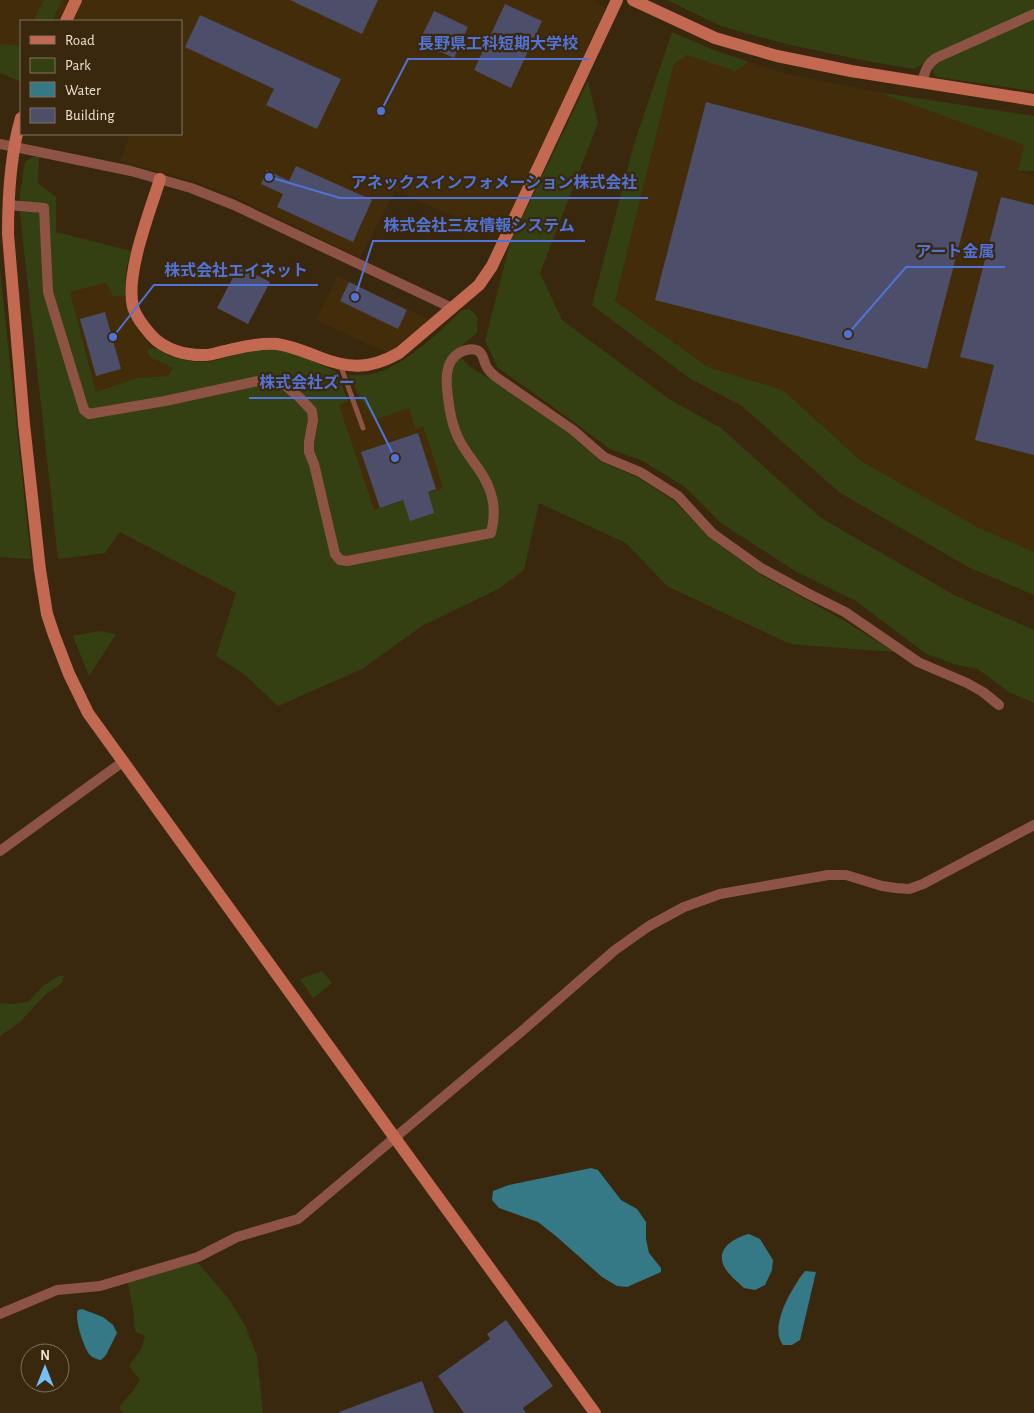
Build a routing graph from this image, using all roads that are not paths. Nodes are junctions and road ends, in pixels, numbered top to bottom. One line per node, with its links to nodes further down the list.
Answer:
1 (76, 0): 5 (street)
2 (617, 0): 13 (street)
3 (633, 0): 6 (street)
4 (1034, 14): 6 (street)
5 (66, 20)
6 (922, 82): 7 (street)
7 (1034, 100)
8 (20, 122): 10 (street)
9 (0, 144): 10 (street)
10 (14, 146): 11 (street); 12 (street)
11 (160, 178): 13 (street); 14 (street)
12 (8, 205): 16 (street); 17 (street)
13 (452, 308): 14 (street)
14 (340, 364): 15 (lane)
15 (363, 428)
16 (1000, 705)
17 (124, 761): 19 (street); 20 (street)
18 (1034, 825): 20 (street)
19 (0, 851)
20 (395, 1138): 21 (street); 22 (street)
21 (0, 1314)
22 (595, 1413)

